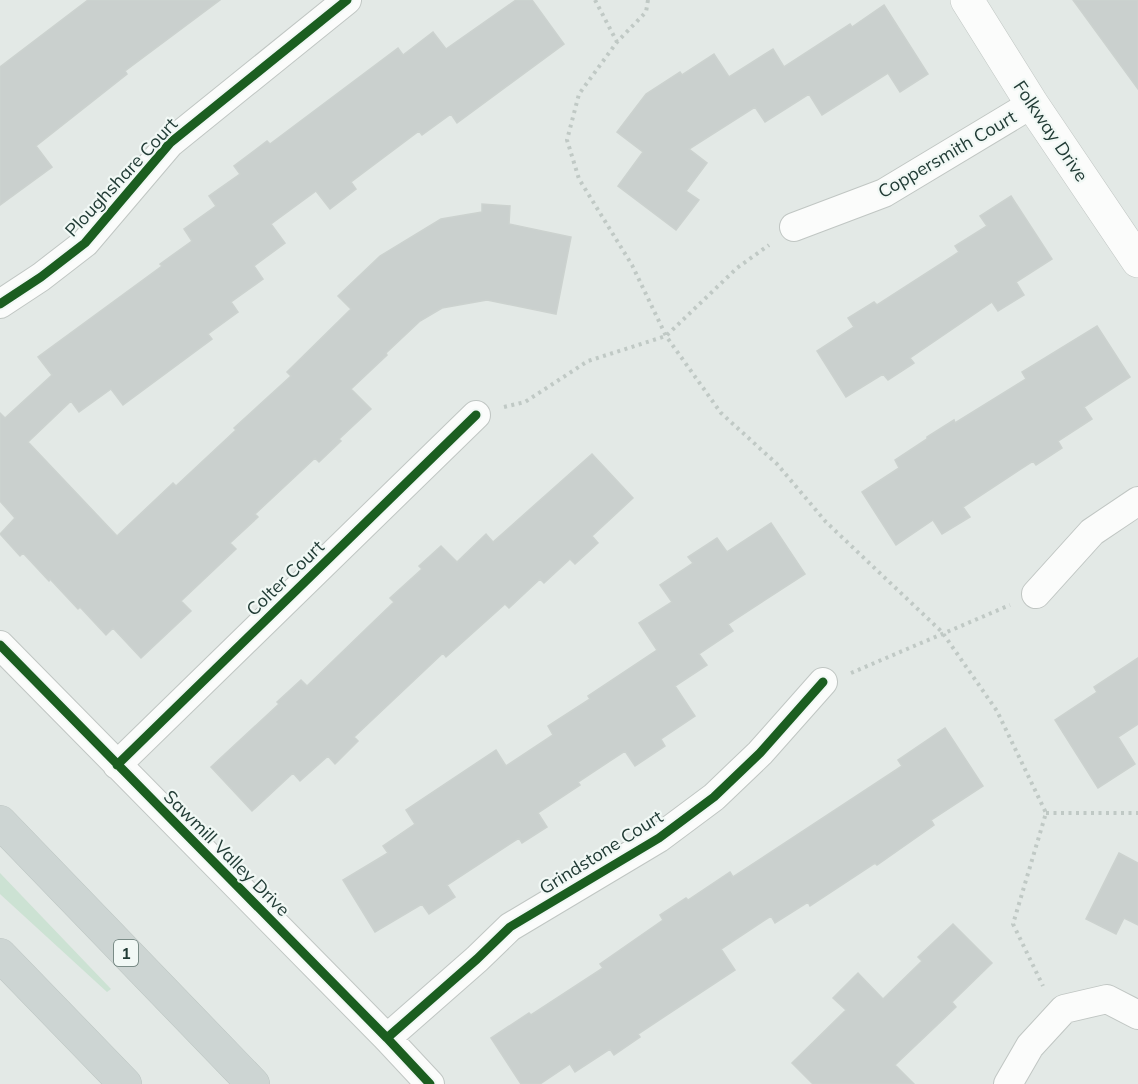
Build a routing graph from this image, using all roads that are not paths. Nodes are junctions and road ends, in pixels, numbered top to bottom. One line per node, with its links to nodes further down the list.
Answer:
1 (347, 0): 6 (street, Ploughshare Court)
2 (967, 0): 3 (street, Folkway Drive)
3 (1032, 104): 4 (street, Coppersmith Court); 5 (street, Folkway Drive)
4 (794, 227)
5 (1138, 261)
6 (0, 304)
7 (476, 415): 12 (street, Colter Court)
8 (1138, 501): 9 (street)
9 (1036, 594)
10 (0, 645): 12 (street, Sawmill Valley Drive)
11 (820, 685): 16 (street, Grindstone Court)
12 (117, 765): 16 (street, Sawmill Valley Drive)
13 (0, 822): 18 (main road, 1)
14 (0, 955): 17 (main road)
15 (1138, 1015): 20 (street)
16 (387, 1038): 19 (street, Sawmill Valley Drive)
17 (124, 1084)
18 (253, 1084)
19 (429, 1084)
20 (1008, 1084)

